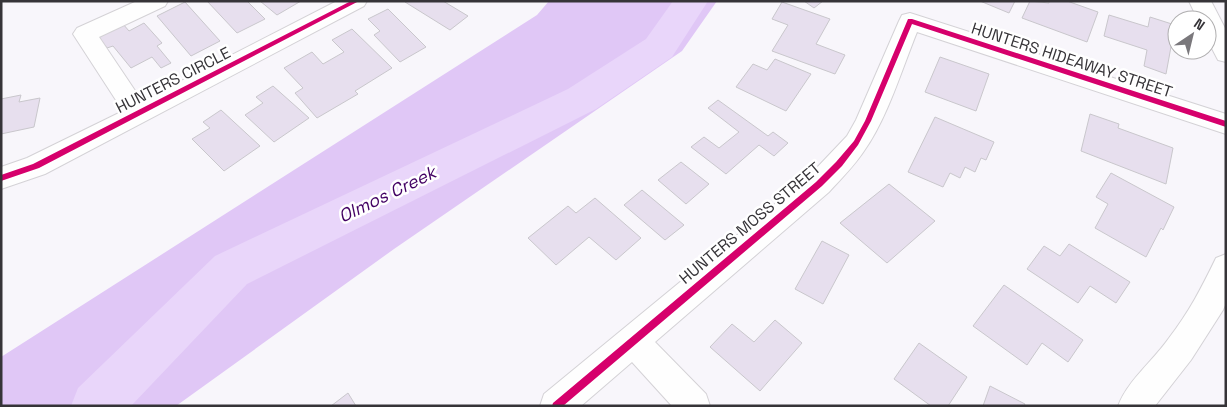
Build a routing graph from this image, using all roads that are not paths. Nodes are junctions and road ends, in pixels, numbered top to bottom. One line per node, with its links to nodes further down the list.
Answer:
1 (157, 1): 7 (street)
2 (356, 1): 7 (street, HUNTERS CIRCLE)
3 (1200, 1): 5 (street)
4 (910, 21): 8 (street, HUNTERS HIDEAWAY STREET); 11 (street, HUNTERS MOSS STREET)
5 (1220, 33): 6 (street)
6 (1226, 54)
7 (138, 114): 9 (street, HUNTERS CIRCLE)
8 (1226, 124)
9 (1, 178)
10 (1225, 271): 14 (street)
11 (634, 340): 12 (street, HUNTERS MOSS STREET); 13 (street)
12 (556, 406)
13 (694, 406)
14 (1134, 406)

